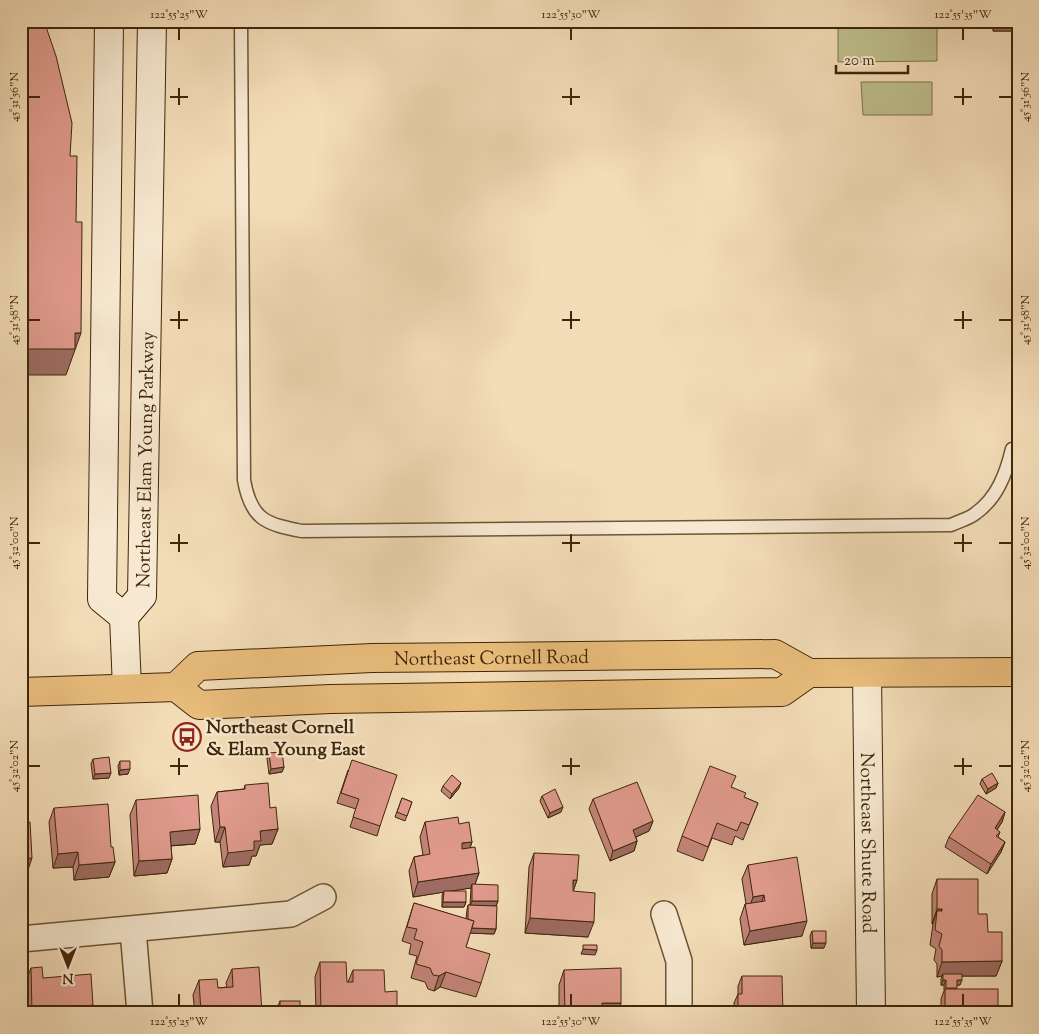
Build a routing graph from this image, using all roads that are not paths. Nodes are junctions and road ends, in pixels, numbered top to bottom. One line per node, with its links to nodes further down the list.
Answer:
1 (109, 21): 5 (street, Northeast Elam Young Parkway)
2 (152, 21): 5 (street, Northeast Elam Young Parkway)
3 (241, 21): 4 (lane)
4 (1012, 449)
5 (124, 617): 10 (street)
6 (1018, 672): 8 (highway, Northeast Cornell Road)
7 (809, 673): 8 (highway, Northeast Cornell Road); 9 (highway, Northeast Cornell Road); 9 (highway, Northeast Cornell Road)
8 (868, 673): 18 (street, Northeast Shute Road)
9 (176, 687): 10 (highway)
10 (127, 688): 11 (highway)
11 (21, 692)
12 (323, 897): 14 (street)
13 (664, 914): 17 (street)
14 (133, 930): 15 (street); 16 (street)
15 (21, 939)
16 (140, 1013)
17 (678, 1013)
18 (870, 1013)

